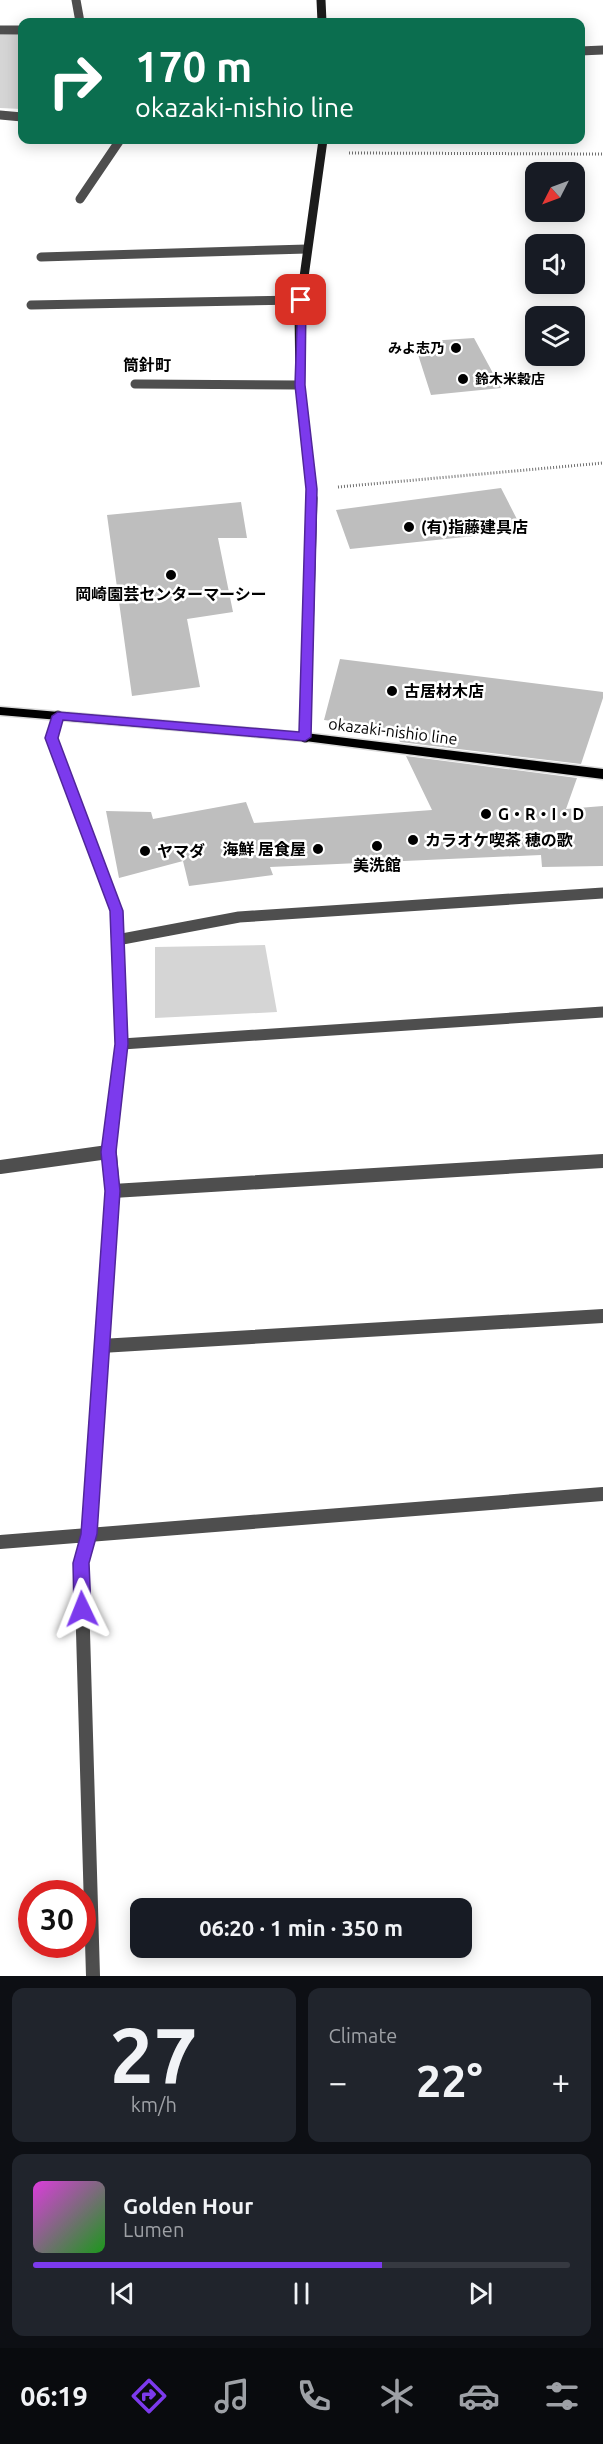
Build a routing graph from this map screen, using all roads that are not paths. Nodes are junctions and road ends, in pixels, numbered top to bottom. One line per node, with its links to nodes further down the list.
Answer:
1 (76, 0): 3 (street)
2 (321, 0): 4 (street)
3 (79, 18)
4 (322, 18)
5 (0, 30): 6 (street)
6 (18, 30)
7 (603, 50): 8 (street)
8 (585, 51)
9 (0, 115): 10 (street)
10 (18, 117)
11 (117, 144): 13 (street)
12 (322, 144): 14 (street)
13 (80, 198)
14 (308, 249): 15 (street); 16 (street)
15 (41, 257)
16 (301, 300): 17 (street); 19 (street)
17 (31, 305)
18 (135, 384): 19 (street)
19 (300, 385): 22 (street)
20 (0, 711): 21 (main road, okazaki-nishio line)
21 (58, 716): 22 (main road, okazaki-nishio line); 25 (street)
22 (305, 737): 23 (main road, okazaki-nishio line)
23 (603, 774)
24 (603, 893): 25 (street)
25 (117, 940): 27 (street)
26 (603, 1012): 27 (street)
27 (122, 1044): 28 (street)
28 (108, 1152): 30 (street); 31 (street)
29 (603, 1161): 31 (street)
30 (0, 1167)
31 (112, 1191): 33 (street)
32 (603, 1316): 33 (street)
33 (101, 1346): 35 (street)
34 (603, 1494): 35 (street)
35 (89, 1534): 36 (street); 37 (street)
36 (0, 1542)
37 (93, 1976)

